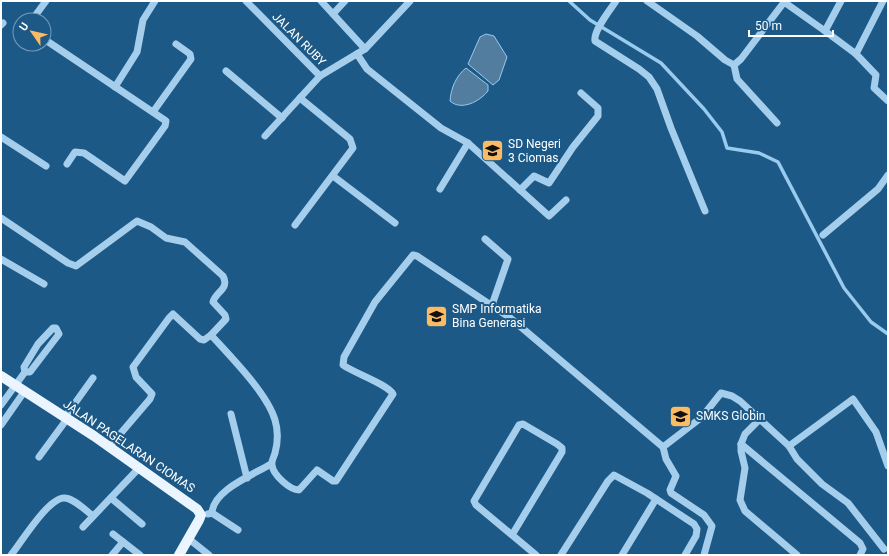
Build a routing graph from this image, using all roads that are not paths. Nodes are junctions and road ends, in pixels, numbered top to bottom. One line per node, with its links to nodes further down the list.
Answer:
1 (46, 1): 12 (street)
2 (155, 1): 23 (street)
3 (246, 1): 22 (street, JALAN RUBY)
4 (320, 1): 13 (street)
5 (345, 1): 13 (street)
6 (410, 1): 17 (street, JALAN RUBY)
7 (616, 1): 40 (street)
8 (647, 1): 20 (street)
9 (841, 1): 14 (street)
10 (883, 1): 19 (street)
11 (785, 2): 14 (street); 20 (street)
12 (38, 12)
13 (333, 14): 17 (street)
14 (825, 31): 19 (street)
15 (52, 44): 23 (street)
16 (176, 44): 27 (street)
17 (365, 48): 18 (street, JALAN RUBY)
18 (357, 54): 22 (street, JALAN RUBY); 32 (street)
19 (856, 54): 26 (street)
20 (734, 65): 29 (street)
21 (226, 71): 28 (street)
22 (320, 76): 25 (street)
23 (114, 87): 27 (street)
24 (581, 93): 38 (street)
25 (300, 98): 28 (street); 36 (street)
26 (888, 101)
27 (153, 112): 33 (street)
28 (282, 118): 30 (street)
29 (777, 123)
30 (265, 136)
31 (1, 137): 34 (street)
32 (468, 143): 37 (street); 38 (street)
33 (67, 164)
34 (46, 166)
35 (888, 175): 44 (street)
36 (333, 176): 42 (street); 43 (street)
37 (440, 189)
38 (520, 190): 39 (street)
39 (566, 200)
40 (705, 211)
41 (1, 218): 49 (street)
42 (395, 222)
43 (295, 225)
44 (824, 234)
45 (486, 239): 48 (street)
46 (1, 259): 47 (street)
47 (44, 284)
48 (492, 305): 62 (street); 64 (street)
49 (211, 335): 61 (street); 64 (street)
50 (25, 372): 50 (street); 53 (street)
51 (1, 376): 53 (main road, JALAN PAGELARAN CIOMAS)
52 (93, 378): 56 (street)
53 (20, 389): 54 (street); 56 (main road, JALAN PAGELARAN CIOMAS); 58 (street)
54 (1, 405)
55 (231, 414): 67 (street)
56 (66, 418): 61 (main road, JALAN PAGELARAN CIOMAS); 63 (street)
57 (759, 420): 59 (street); 60 (street); 62 (street)
58 (1, 425)
59 (741, 444): 91 (street); 92 (street)
60 (789, 446): 65 (street); 80 (street)
61 (109, 447): 66 (main road, JALAN PAGELARAN CIOMAS)
62 (663, 447): 90 (street)
63 (39, 457)
64 (272, 464): 67 (street)
65 (888, 466)
66 (140, 467): 68 (street); 71 (main road, JALAN PAGELARAN CIOMAS)
67 (247, 478): 70 (street)
68 (111, 498): 72 (street); 73 (street)
69 (656, 499): 87 (street); 88 (street); 89 (street)
70 (212, 513): 71 (street); 75 (street)
71 (201, 515): 78 (main road)
72 (93, 516): 74 (street); 81 (street)
73 (142, 524)
74 (83, 528)
75 (238, 530)
76 (113, 534): 79 (street)
77 (512, 535): 77 (street); 86 (street)
78 (189, 539): 84 (main road); 85 (street)
79 (122, 542): 82 (street); 83 (street)
80 (886, 550)
81 (11, 555)
82 (112, 555)
83 (140, 555)
84 (179, 555)
85 (209, 555)
86 (536, 555)
87 (561, 555)
88 (622, 555)
89 (685, 555)
90 (704, 555)
91 (797, 555)
92 (860, 555)

